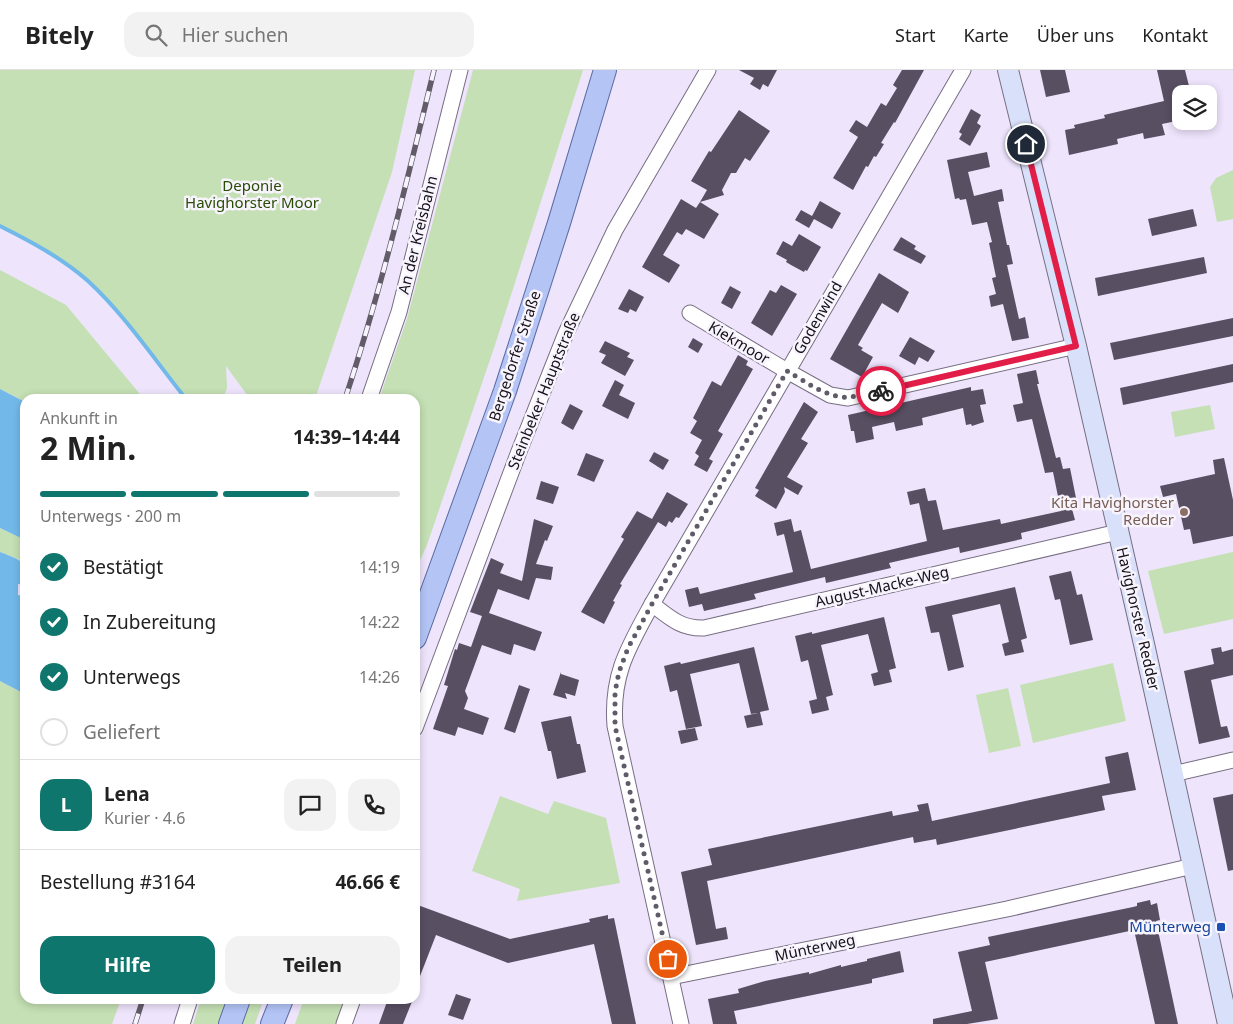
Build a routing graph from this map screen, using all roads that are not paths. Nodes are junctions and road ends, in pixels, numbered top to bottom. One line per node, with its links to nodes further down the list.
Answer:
1 (460, 70): 9 (street, An der Kreisbahn)
2 (605, 70): 11 (main road, Bergedorfer Straße)
3 (708, 70): 15 (street, Steinbeker Hauptstraße)
4 (963, 70): 8 (street, Godenwind)
5 (1008, 70): 7 (street, Havighorster Redder)
6 (690, 314): 8 (street, Kiekmoor)
7 (1076, 346): 8 (street, Kiekmoor); 10 (street, Havighorster Redder)
8 (787, 371): 12 (street, Godenwind)
9 (371, 394)
10 (1118, 532): 12 (street, August-Macke-Weg); 17 (street, Havighorster Redder)
11 (432, 592): 13 (main road); 14 (main road, Bergedorfer Straße)
12 (652, 604): 19 (street, Godenwind)
13 (420, 605)
14 (420, 624)
15 (420, 715)
16 (1233, 760): 17 (street)
17 (1173, 774): 18 (street, Havighorster Redder)
18 (1193, 866): 19 (street, Münterweg); 24 (street, Havighorster Redder)
19 (672, 977): 29 (street, Godenwind)
20 (188, 1004): 25 (street)
21 (237, 1004): 26 (main road)
22 (280, 1004): 27 (main road)
23 (351, 1004): 28 (street)
24 (1229, 1016)
25 (182, 1024)
26 (230, 1024)
27 (272, 1024)
28 (344, 1024)
29 (681, 1024)

